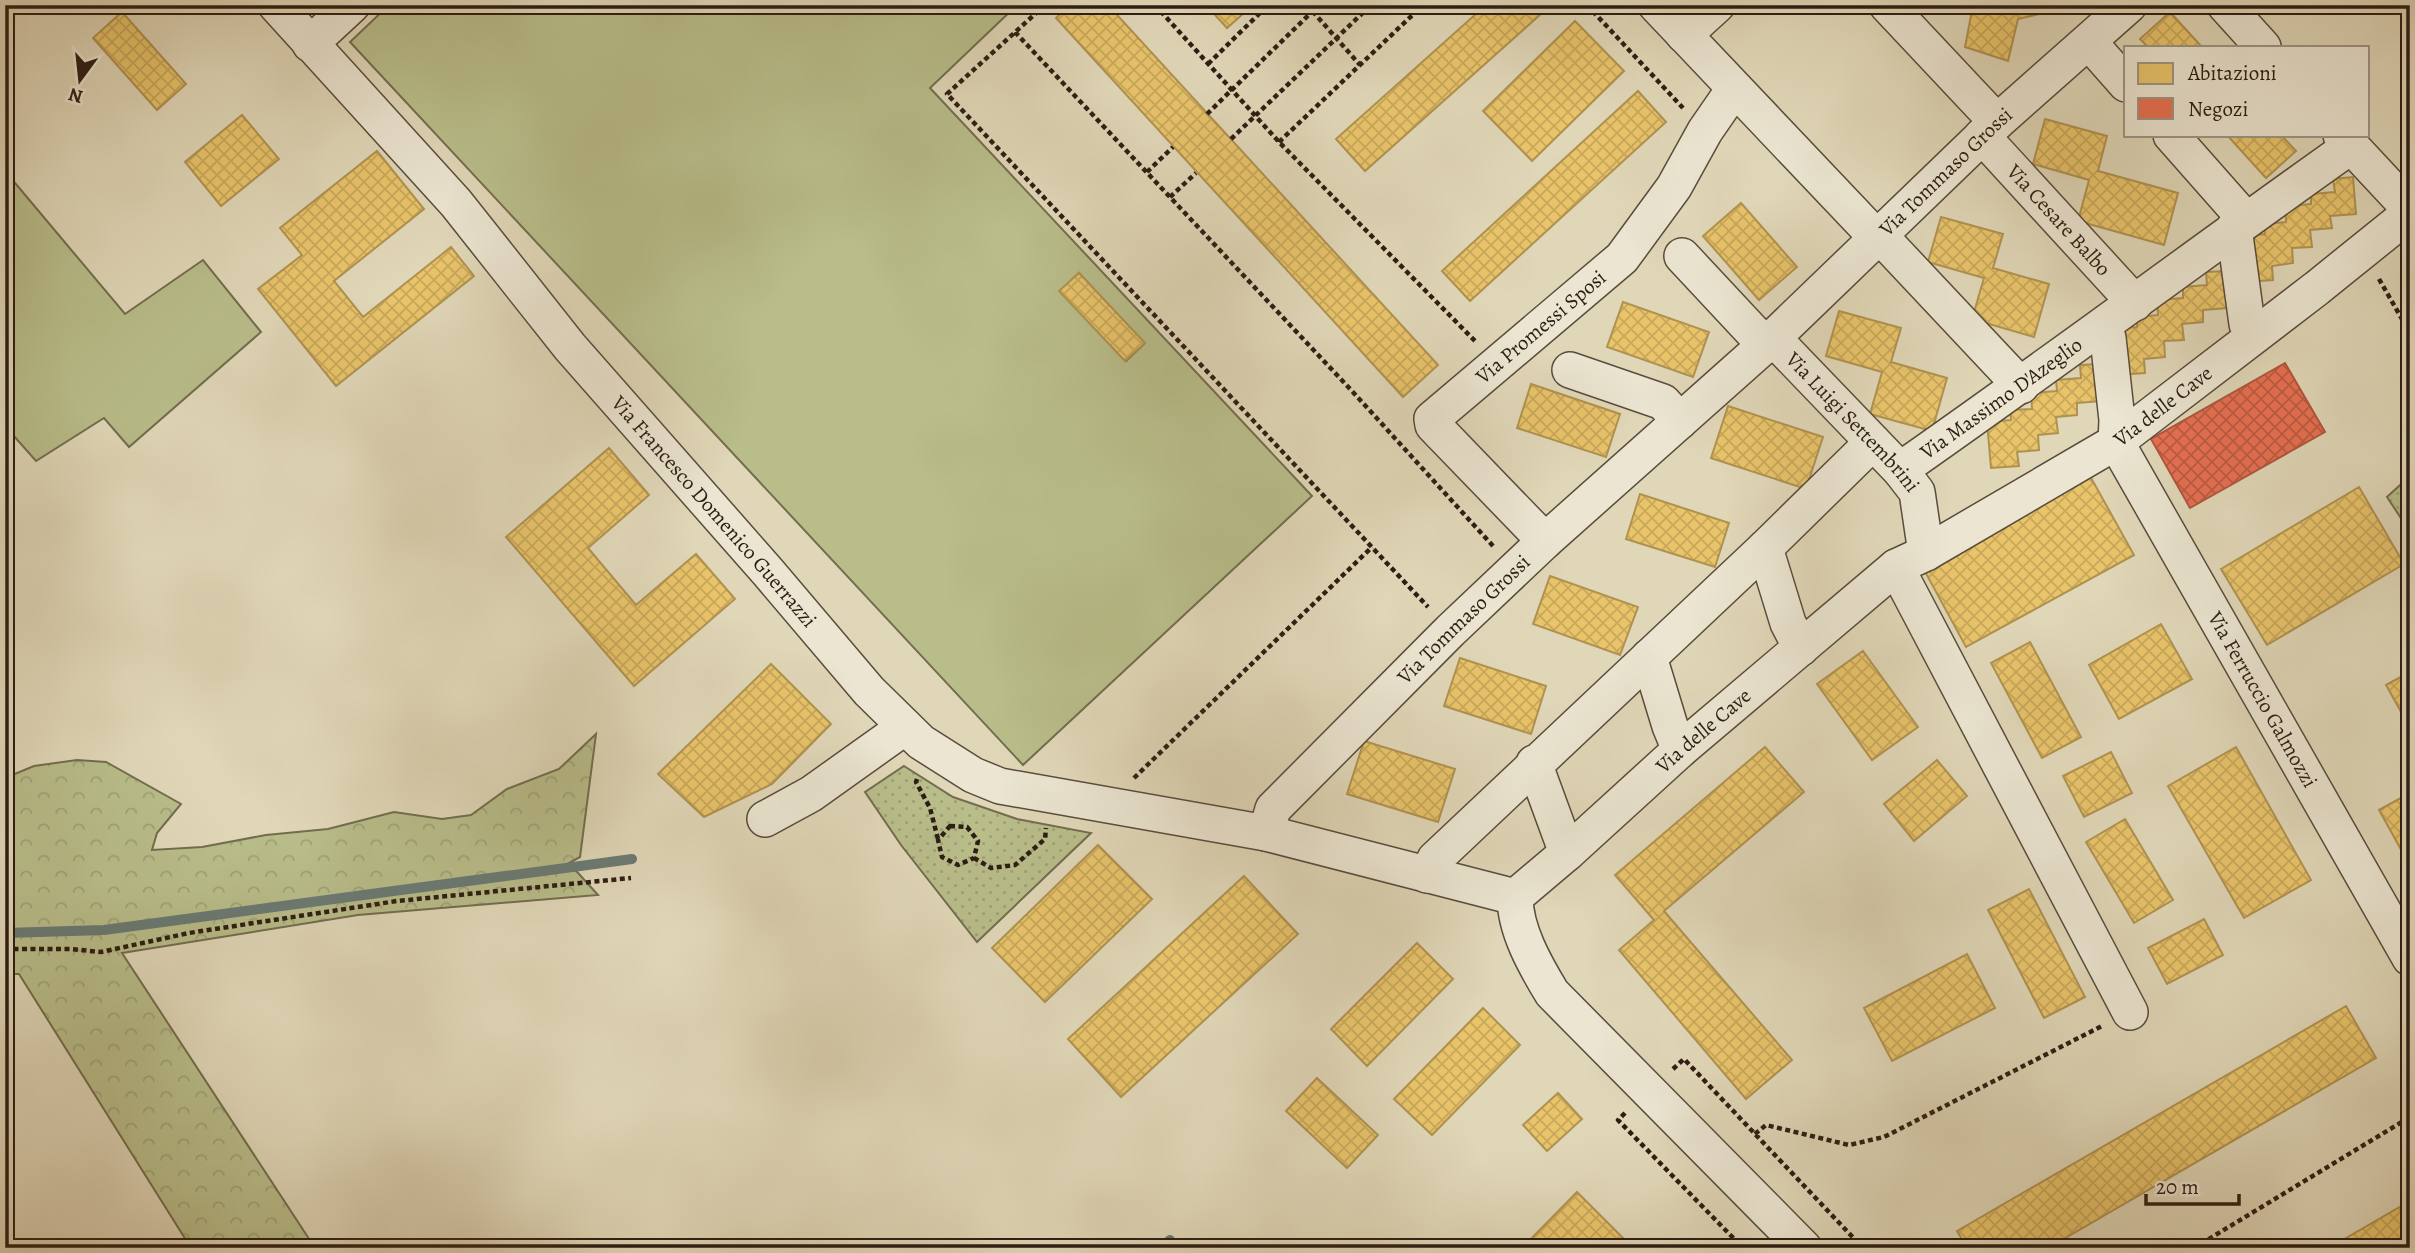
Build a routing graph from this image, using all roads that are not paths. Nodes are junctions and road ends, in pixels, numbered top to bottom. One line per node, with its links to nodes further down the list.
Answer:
1 (276, 5): 10 (street, Via Francesco Domenico Guerrazzi)
2 (352, 5): 10 (street)
3 (1656, 5): 8 (street)
4 (1717, 5): 8 (street)
5 (1887, 5): 14 (street, Via Cesare Balbo)
6 (2225, 5): 11 (street)
7 (2128, 6): 9 (street, Via Tommaso Grossi)
8 (1684, 35): 13 (street)
9 (2089, 42): 12 (street); 14 (street, Via Tommaso Grossi)
10 (310, 44): 36 (street, Via Francesco Domenico Guerrazzi)
11 (2262, 46)
12 (2124, 82)
13 (1734, 89): 19 (street); 31 (street, Via Promessi Sposi)
14 (1989, 129): 19 (street, Via Tommaso Grossi); 21 (street, Via Cesare Balbo)
15 (2172, 136): 18 (street)
16 (2346, 140): 17 (street); 18 (street, Via Massimo D'Azeglio)
17 (2410, 211): 29 (street, Via delle Cave)
18 (2240, 224): 21 (street, Via Massimo D'Azeglio); 22 (street)
19 (1879, 237): 24 (street, Via Tommaso Grossi); 26 (street)
20 (1682, 256): 24 (street)
21 (2135, 303): 23 (street, Via Massimo D'Azeglio)
22 (2247, 324)
23 (2103, 327): 26 (street, Via Massimo D'Azeglio); 29 (street, Via Massimo D'Azeglio)
24 (1770, 340): 27 (street, Via Tommaso Grossi); 28 (street, Via Luigi Settembrini)
25 (1570, 370): 27 (street)
26 (2021, 386): 30 (street, Via Massimo D'Azeglio)
27 (1680, 421): 31 (street, Via Tommaso Grossi)
28 (1873, 442): 30 (street, Via Luigi Settembrini); 32 (street)
29 (2116, 442): 33 (street, Via delle Cave); 44 (street, Via Ferruccio Galmozzi)
30 (1900, 470): 33 (street, Via Luigi Settembrini)
31 (1545, 541): 40 (street, Via Tommaso Grossi)
32 (1765, 548): 34 (street); 35 (street)
33 (1911, 560): 34 (street, Via delle Cave); 45 (street)
34 (1801, 649): 37 (street, Via delle Cave)
35 (1649, 657): 37 (street); 38 (street)
36 (905, 727): 39 (street); 40 (street, Via Francesco Domenico Guerrazzi)
37 (1680, 750): 41 (street, Via delle Cave)
38 (1534, 763): 41 (street); 42 (street)
39 (765, 819)
40 (1266, 832): 42 (street)
41 (1567, 853): 43 (street, Via delle Cave)
42 (1427, 875): 43 (street)
43 (1515, 897): 46 (street)
44 (2410, 958)
45 (2130, 1012)
46 (1804, 1248)

